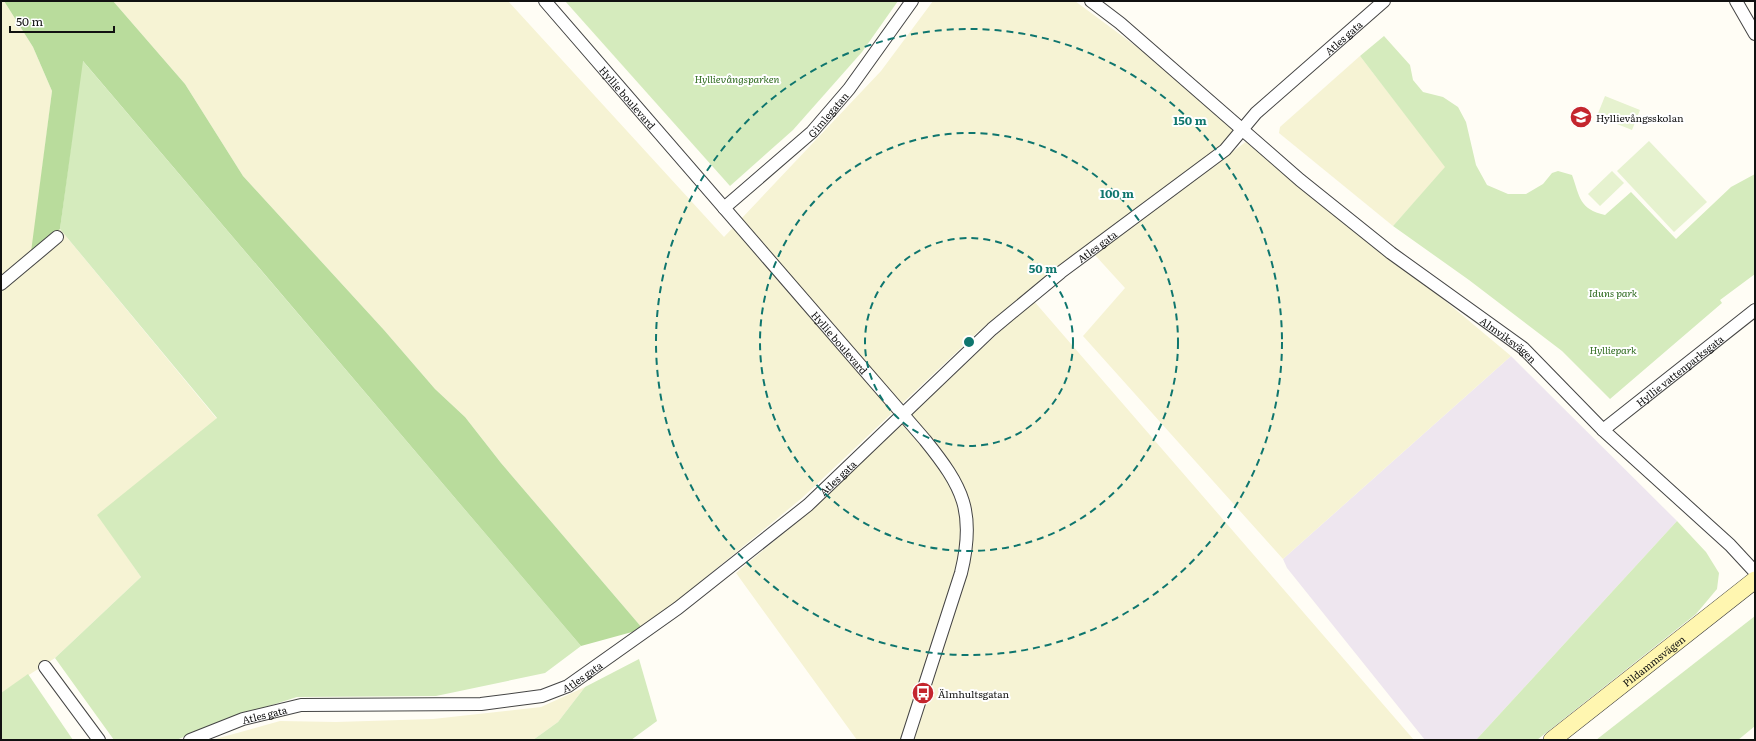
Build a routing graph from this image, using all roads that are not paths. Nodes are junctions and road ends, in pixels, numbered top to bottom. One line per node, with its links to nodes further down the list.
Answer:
1 (545, 1): 8 (street, Hyllie boulevard)
2 (912, 1): 8 (street, Gimlegatan)
3 (1091, 1): 7 (street, Almviksvägen)
4 (1384, 1): 7 (street, Atles gata)
5 (1736, 1): 6 (street)
6 (1755, 34)
7 (1242, 130): 12 (street, Atles gata); 13 (street, Almviksvägen)
8 (724, 208): 12 (street, Hyllie boulevard)
9 (57, 237): 10 (street)
10 (1, 284)
11 (1755, 310): 13 (street, Hyllie vattenparksgata)
12 (902, 414): 18 (street, Atles gata); 19 (street, Hyllie boulevard)
13 (1603, 430): 14 (street, Almviksvägen)
14 (1755, 572)
15 (1755, 580): 20 (main road, Pildammsvägen)
16 (45, 667): 17 (street)
17 (99, 740)
18 (190, 740)
19 (907, 740)
20 (1552, 740)

